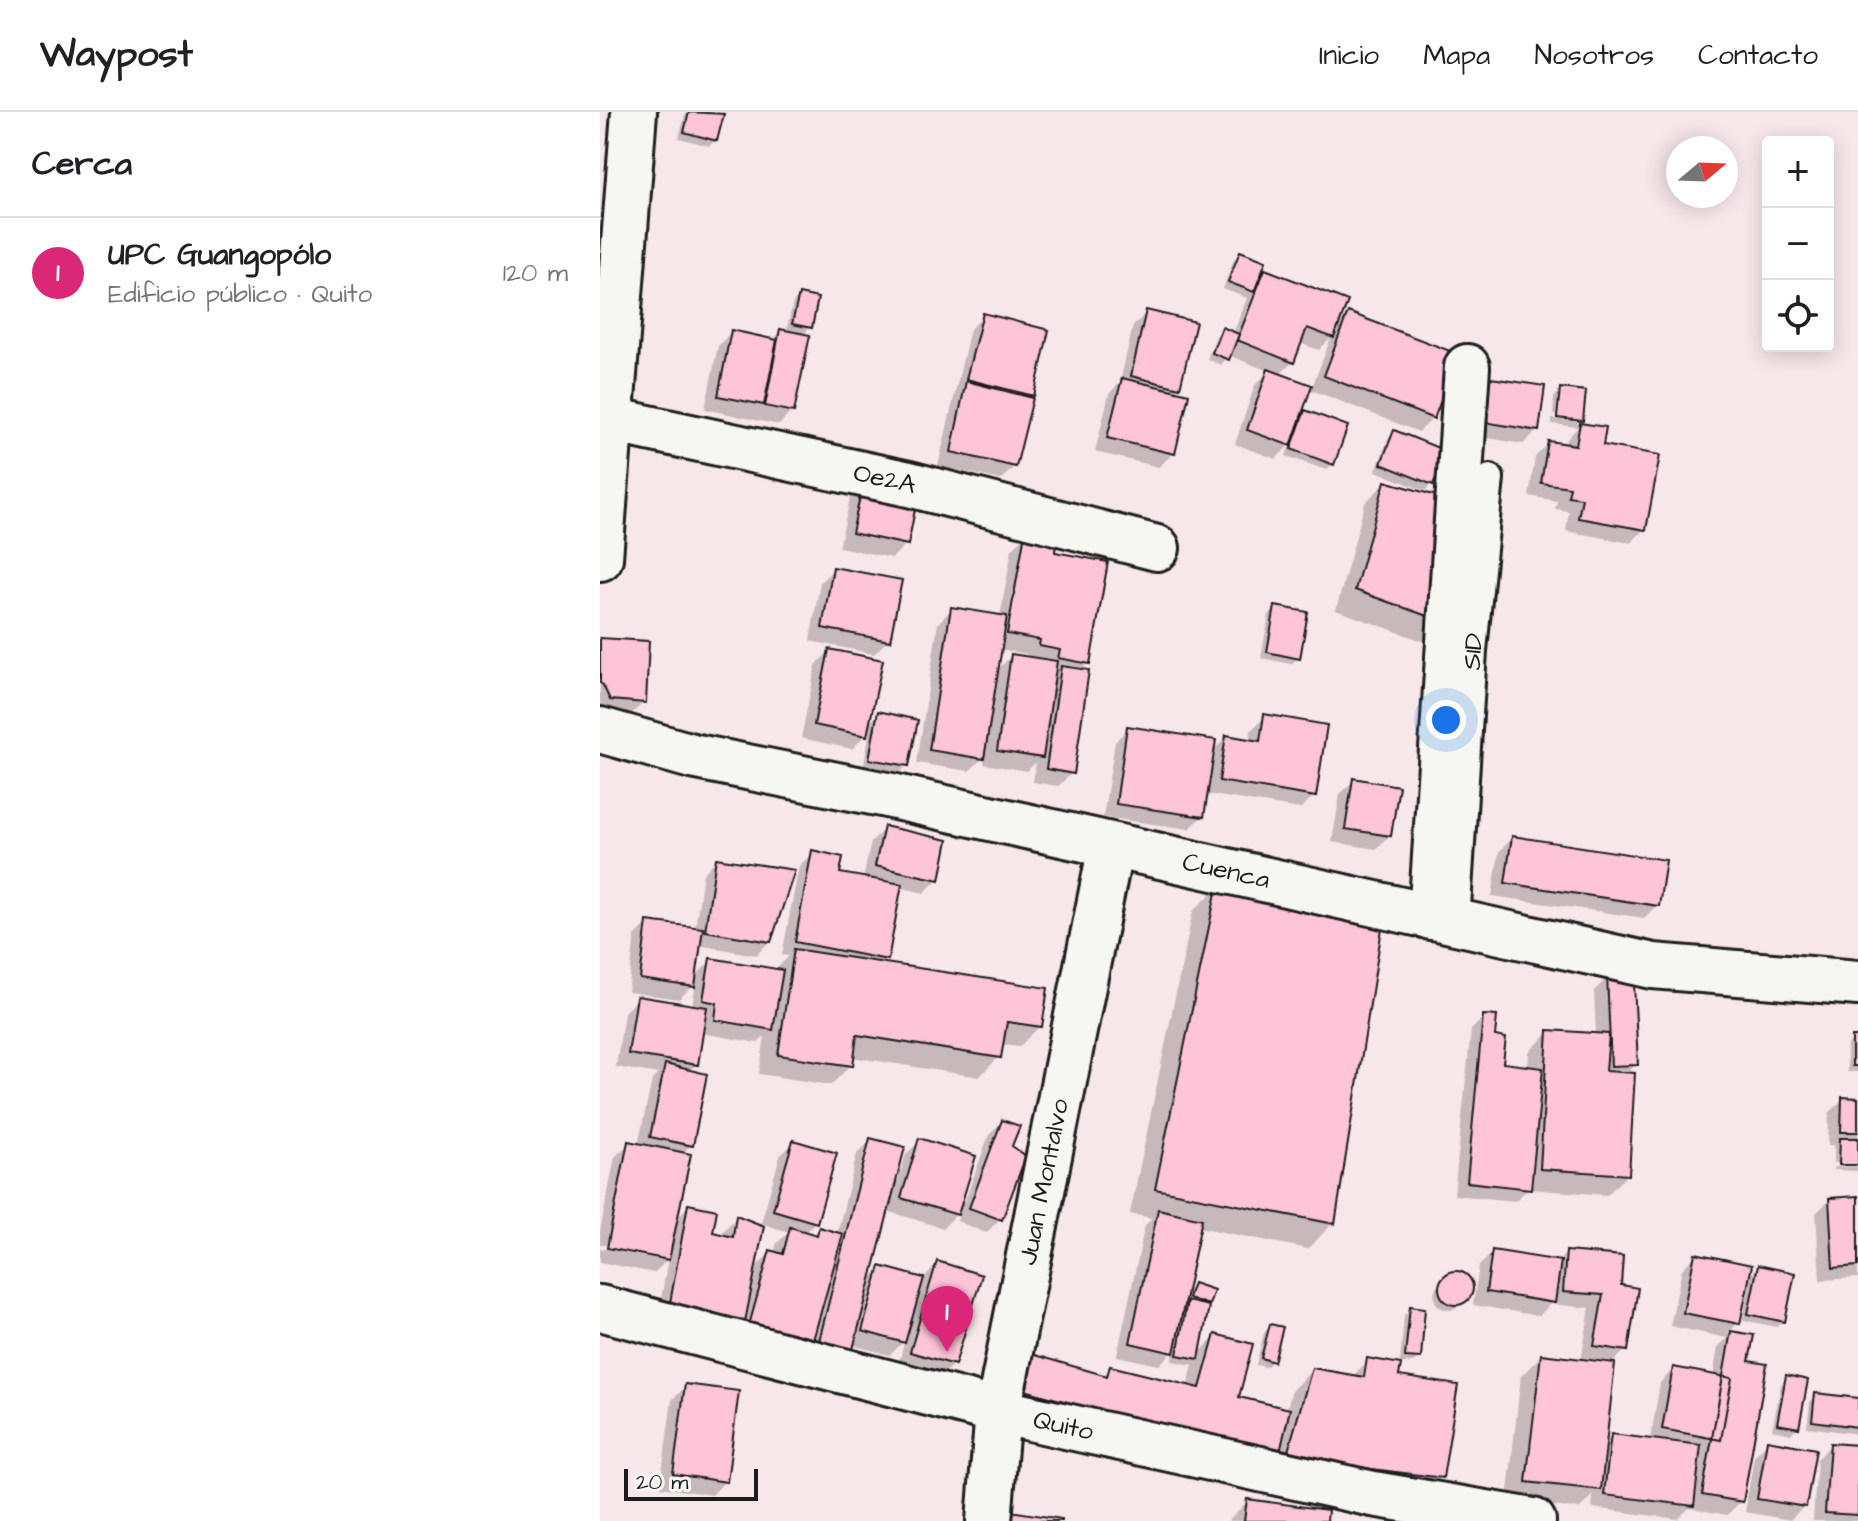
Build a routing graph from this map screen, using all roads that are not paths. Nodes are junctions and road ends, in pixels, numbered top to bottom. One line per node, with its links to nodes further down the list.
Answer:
1 (634, 112): 3 (street)
2 (1467, 367): 9 (street)
3 (611, 420): 5 (street, Oe2A); 6 (street)
4 (1490, 478): 9 (lane, S1D)
5 (1157, 548)
6 (600, 558)
7 (600, 730): 8 (street, Cuenca)
8 (1111, 846): 9 (street, Cuenca); 12 (street, Juan Montalvo)
9 (1443, 920): 10 (street, Cuenca)
10 (1858, 983)
11 (600, 1308): 12 (street, Quito)
12 (998, 1411): 13 (street, Quito); 14 (street, Juan Montalvo)
13 (1371, 1508): 15 (street, Quito)
14 (989, 1521)
15 (1533, 1521)

